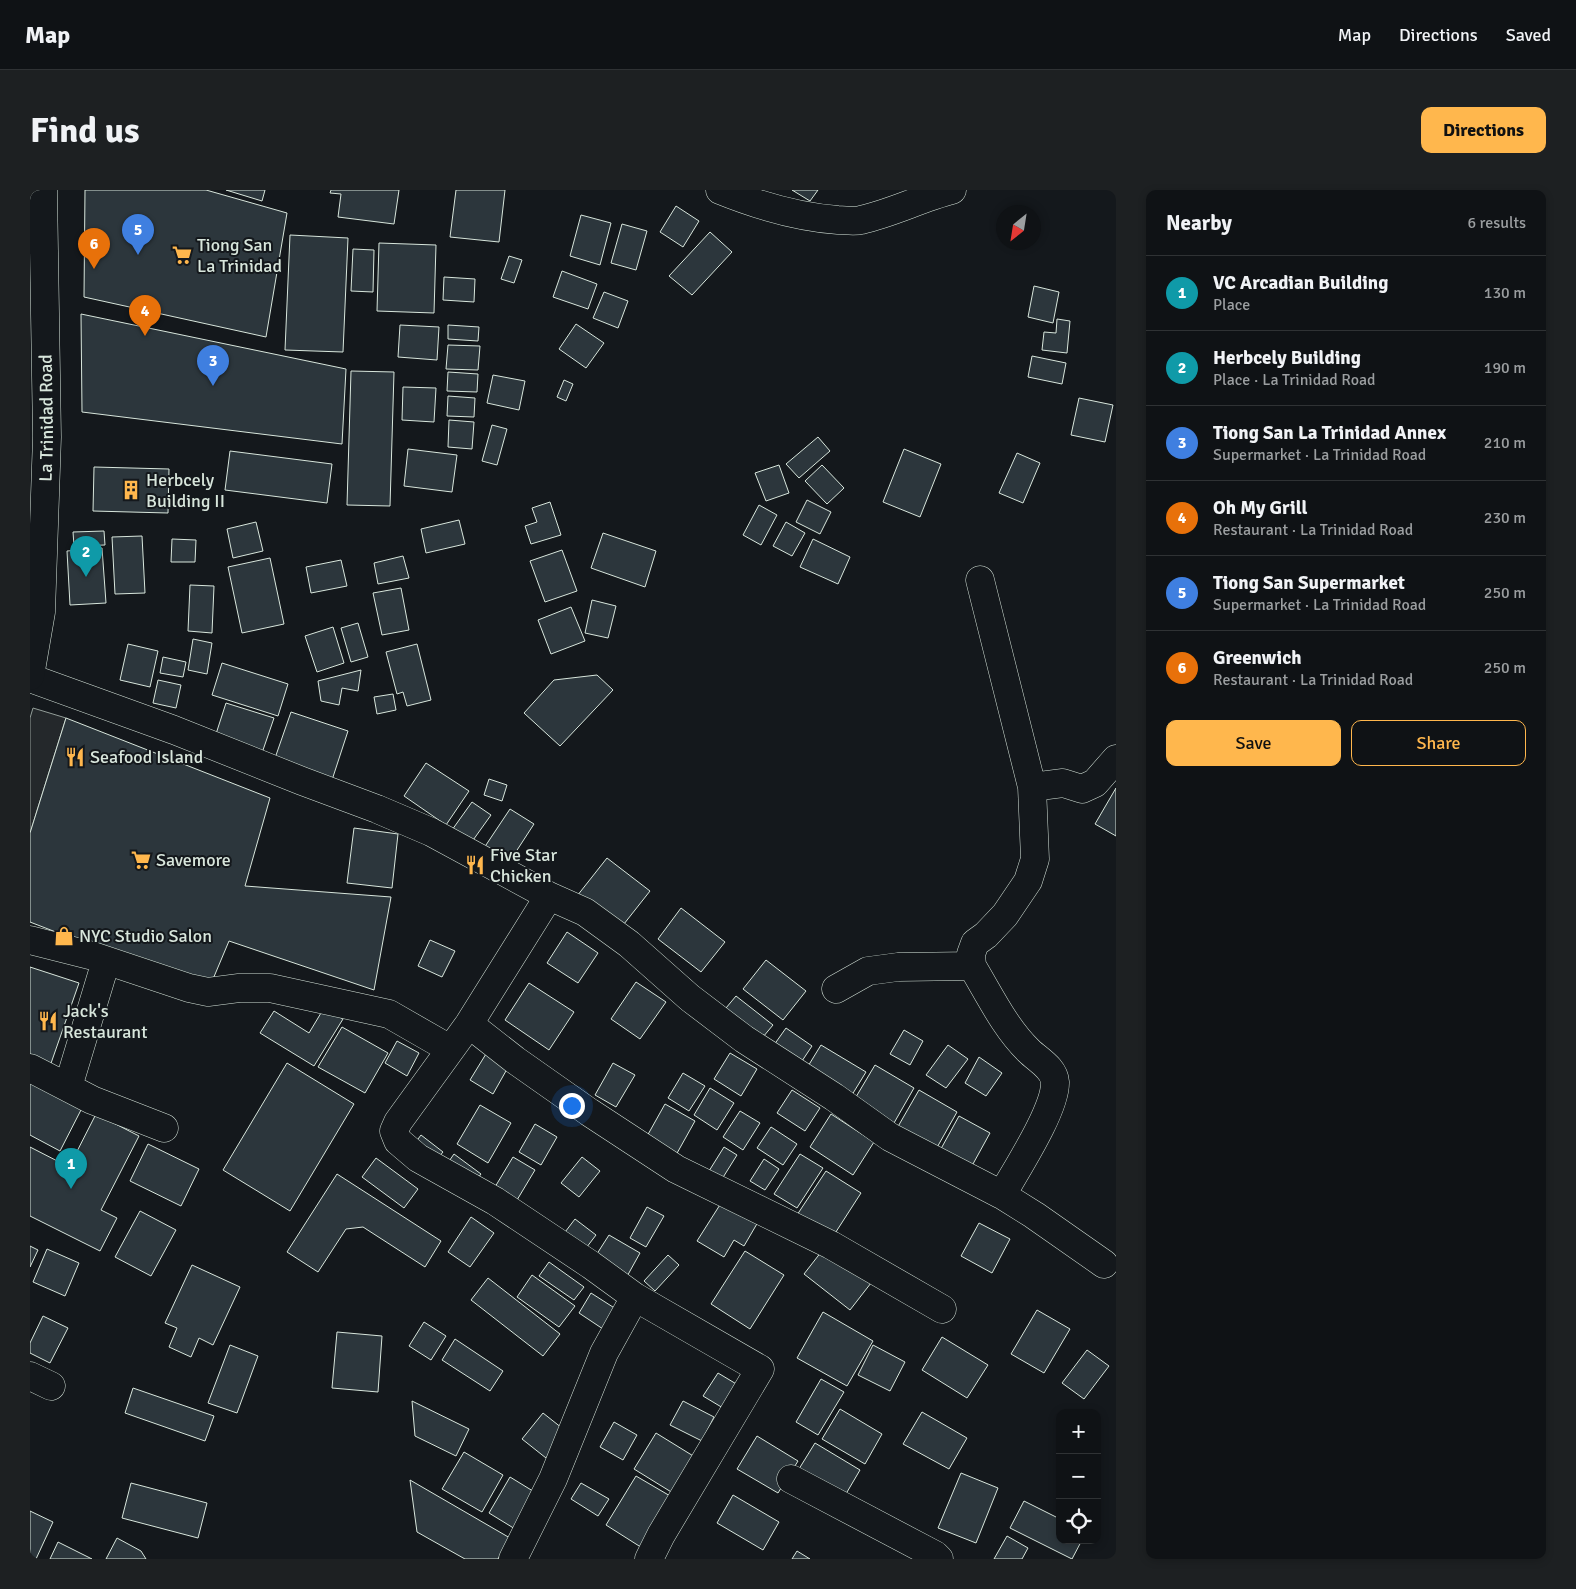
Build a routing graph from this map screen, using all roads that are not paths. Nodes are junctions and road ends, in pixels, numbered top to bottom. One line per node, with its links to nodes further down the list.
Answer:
1 (43, 190): 4 (main road, La Trinidad Road)
2 (720, 190): 3 (main road)
3 (952, 190)
4 (38, 437): 6 (main road, La Trinidad Road)
5 (980, 580): 8 (main road)
6 (30, 677): 9 (main road)
7 (1116, 759): 8 (main road)
8 (1032, 787): 12 (main road)
9 (549, 896): 14 (main road); 19 (main road)
10 (30, 940): 11 (main road)
11 (106, 961): 15 (main road); 17 (main road)
12 (972, 966): 13 (main road); 19 (main road)
13 (836, 989)
14 (469, 1024): 15 (main road); 22 (main road)
15 (450, 1048): 21 (main road)
16 (30, 1068): 17 (main road)
17 (68, 1088): 18 (main road)
18 (164, 1128)
19 (1002, 1195): 20 (main road)
20 (1104, 1264)
21 (635, 1298): 24 (main road); 25 (main road)
22 (942, 1309)
23 (791, 1479): 26 (main road)
24 (513, 1559)
25 (649, 1559)
26 (939, 1559)

